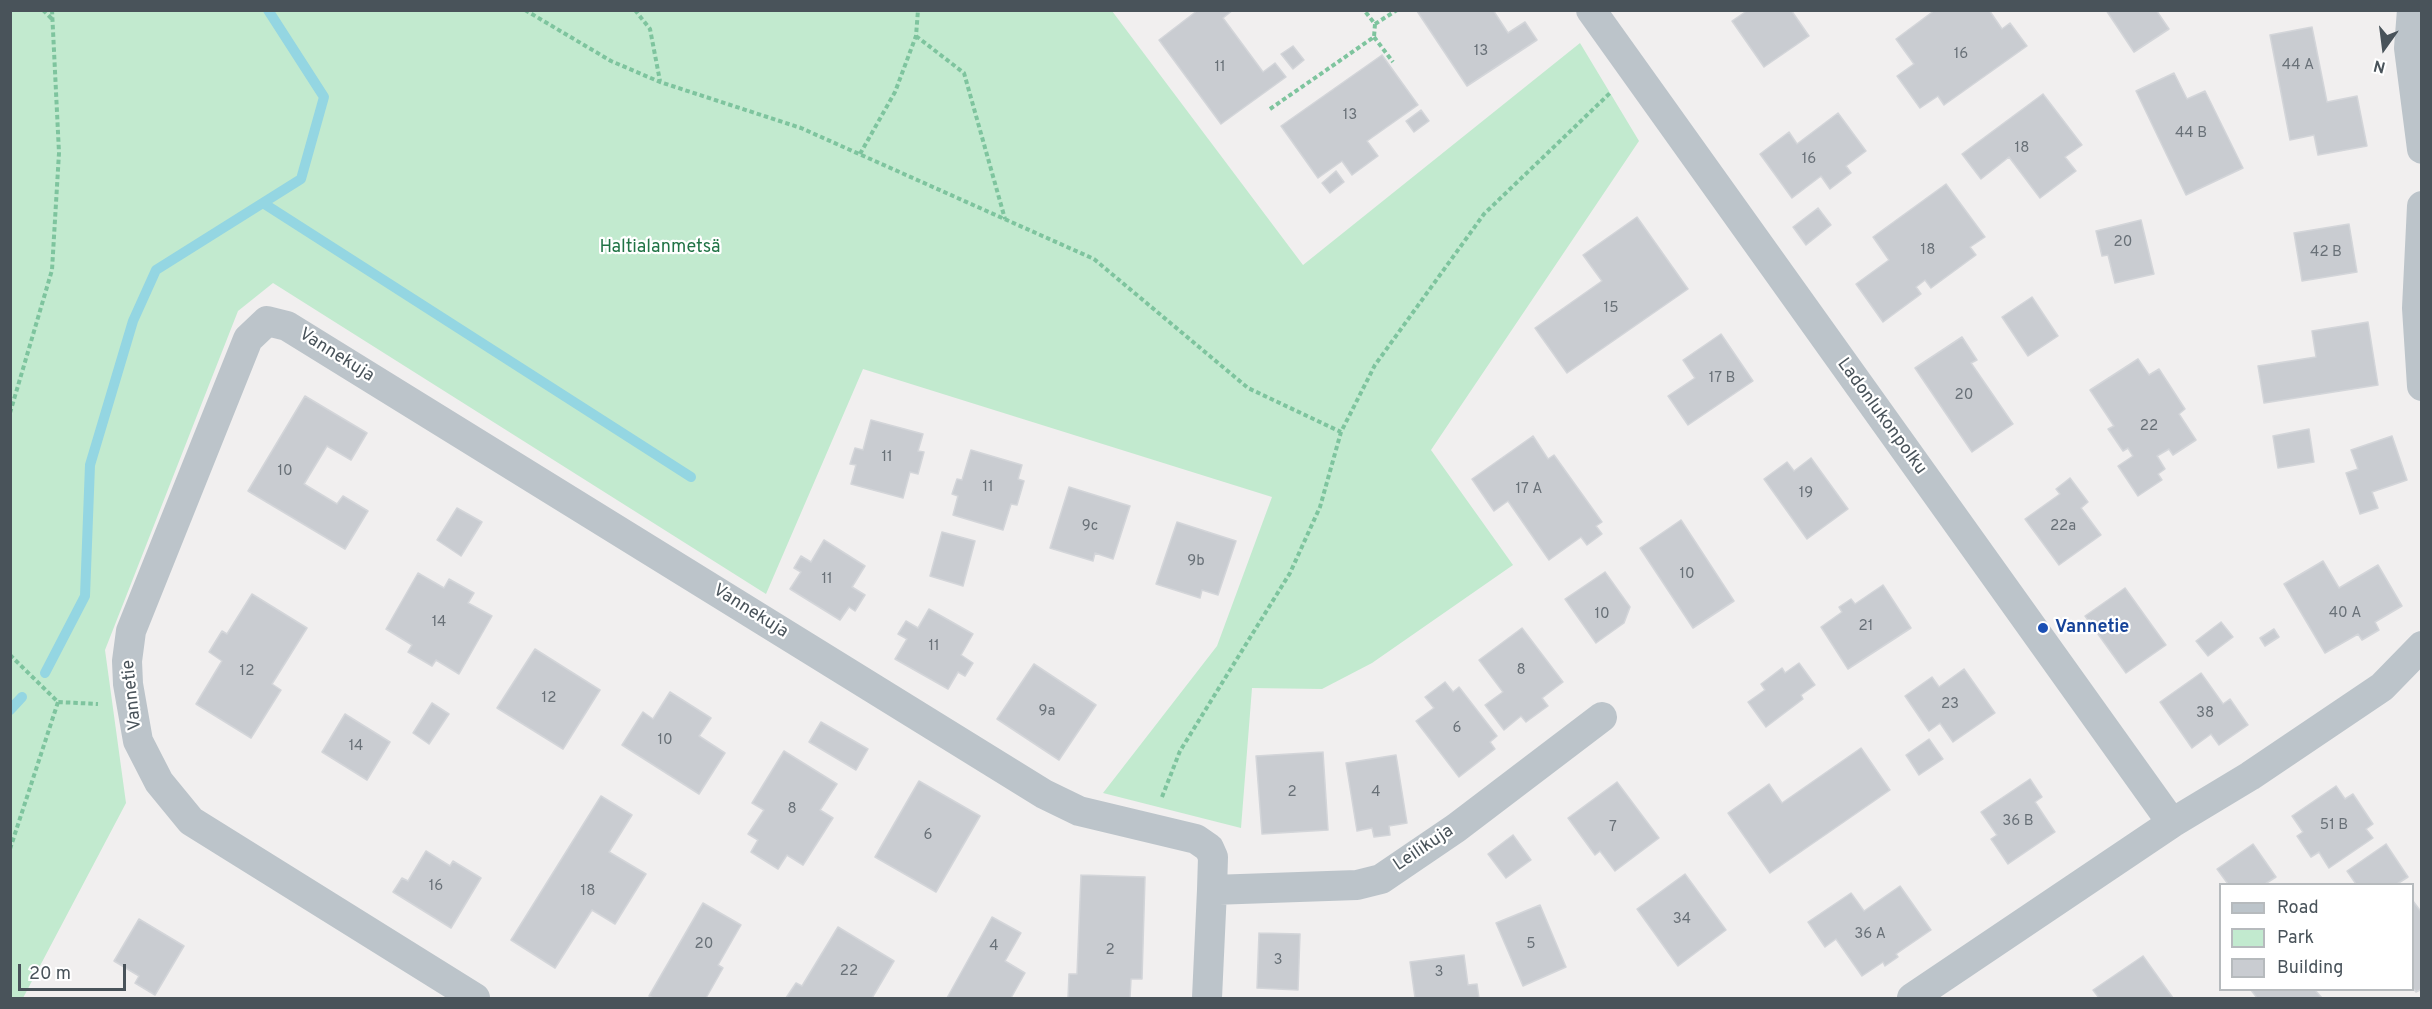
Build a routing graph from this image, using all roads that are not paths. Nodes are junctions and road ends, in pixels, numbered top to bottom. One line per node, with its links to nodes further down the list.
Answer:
1 (1591, 10): 9 (street, Ladonlukonpolku)
2 (2412, 10): 3 (street)
3 (2421, 149)
4 (2421, 206): 6 (street)
5 (267, 321): 10 (street, Vannekuja); 11 (street, Vannetie)
6 (2421, 386)
7 (2421, 646): 9 (street)
8 (1602, 717): 10 (street, Leilikuja)
9 (2172, 823): 13 (street)
10 (1212, 890): 12 (street)
11 (475, 999)
12 (1207, 999)
13 (1912, 999)

